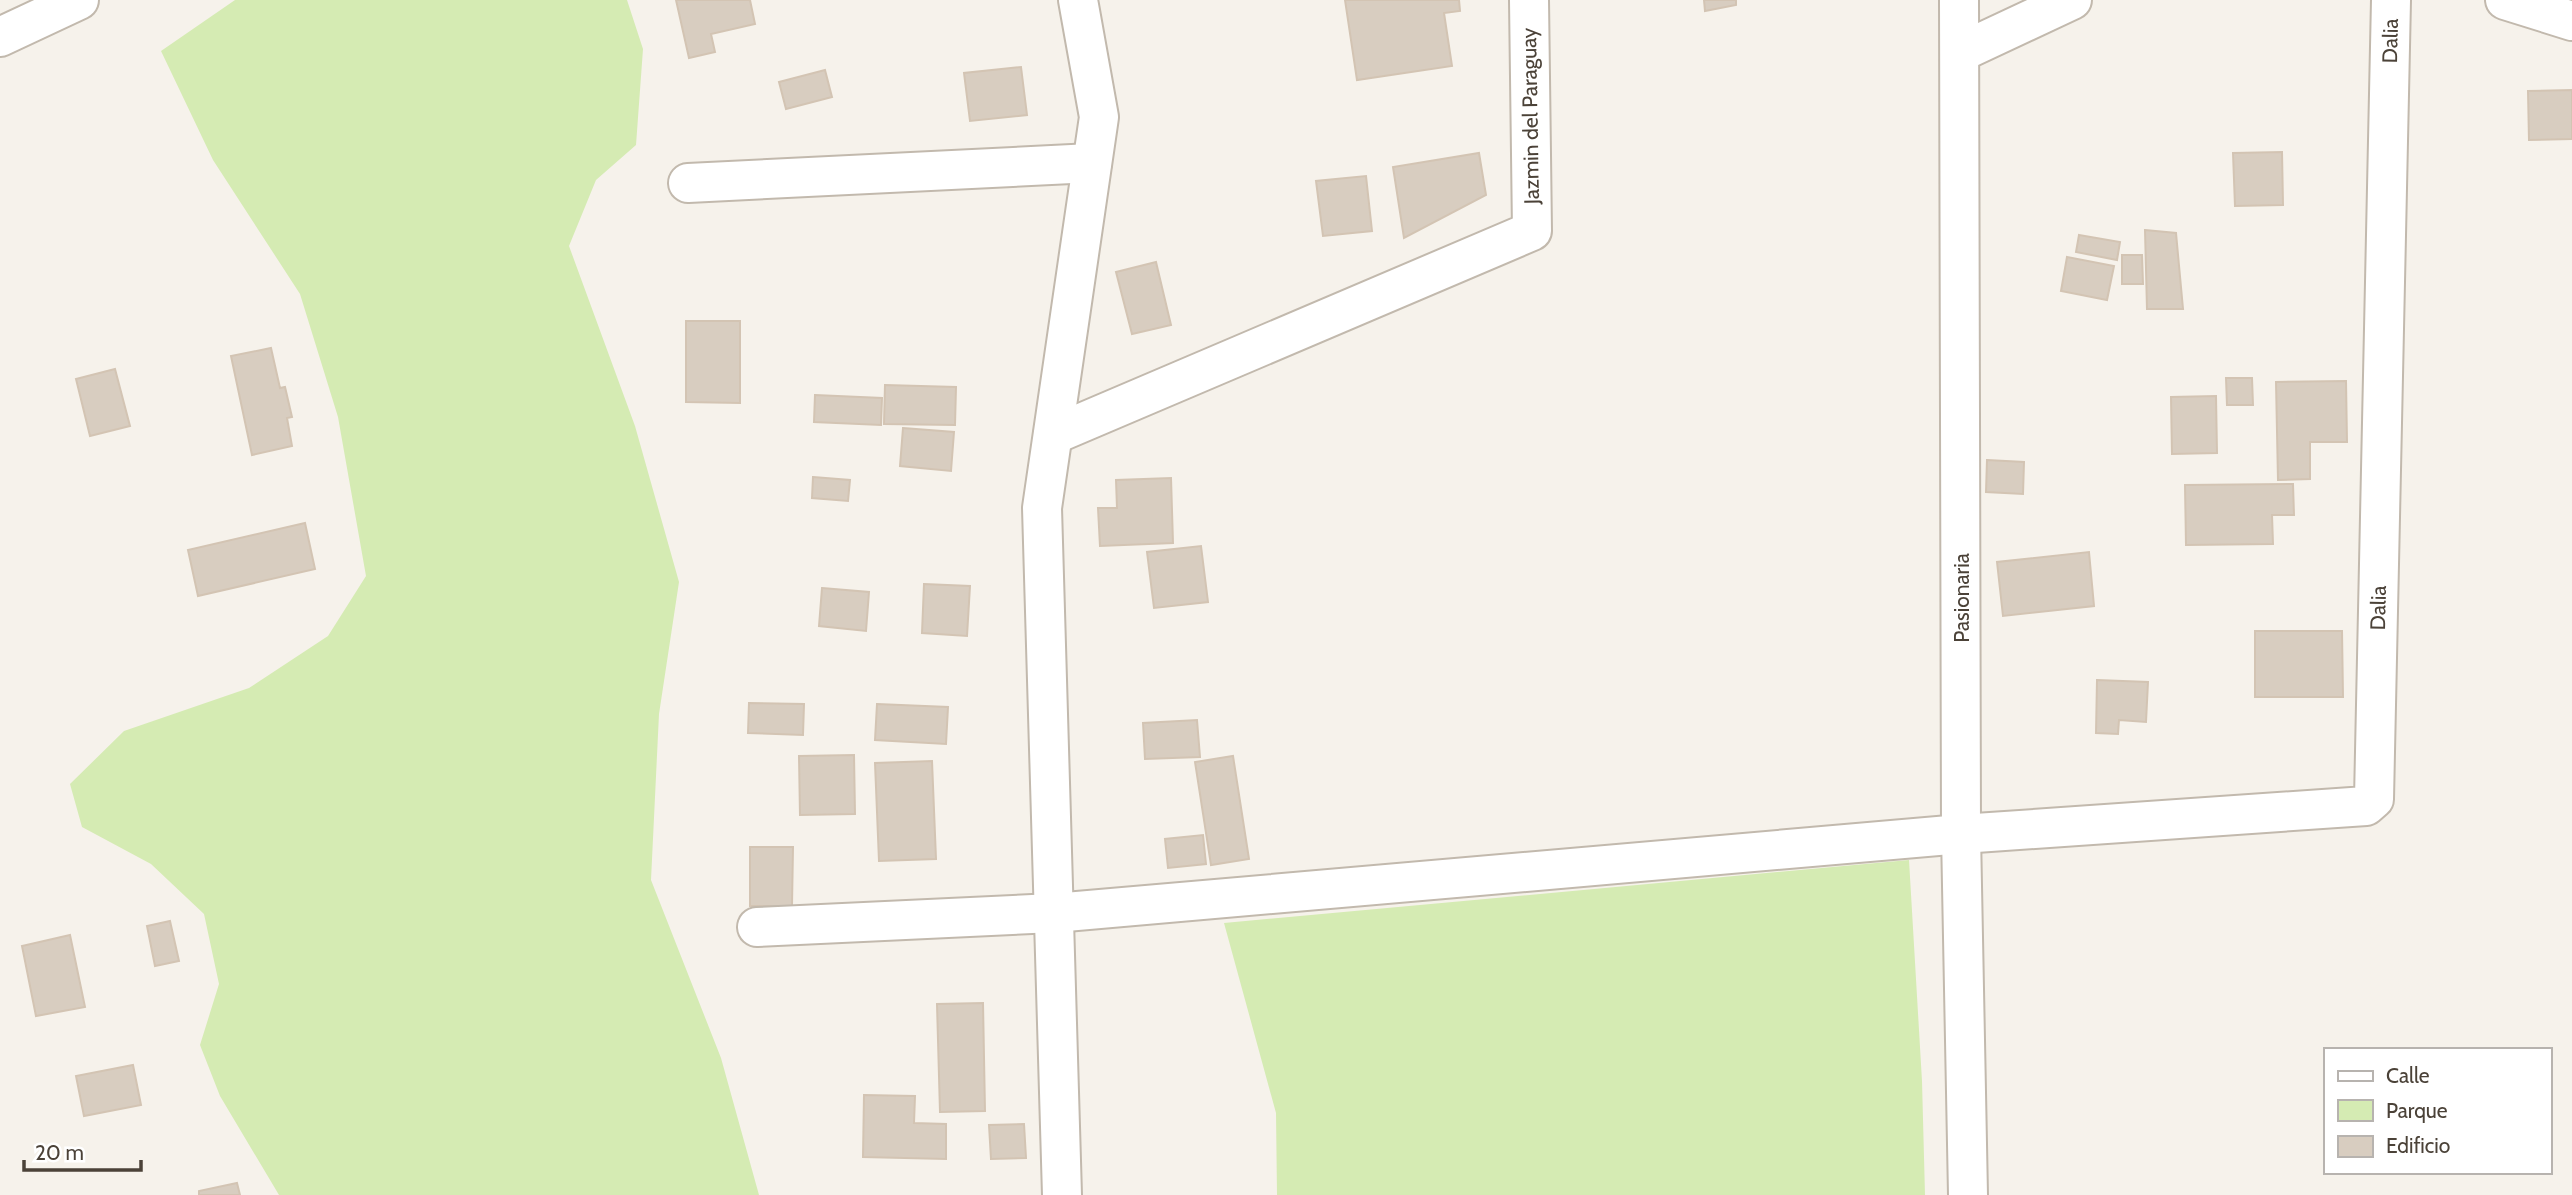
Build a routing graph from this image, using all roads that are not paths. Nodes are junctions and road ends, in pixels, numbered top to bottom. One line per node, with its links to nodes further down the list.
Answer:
1 (79, 0): 9 (street)
2 (1078, 0): 11 (street)
3 (1529, 0): 13 (street, Jazmin del Paraguay)
4 (1959, 0): 10 (street, Pasionaria)
5 (2072, 0): 10 (street)
6 (2391, 0): 14 (street, Dalia)
7 (2505, 0): 8 (street)
8 (2572, 21)
9 (0, 37)
10 (1961, 52): 14 (street, Pasionaria)
11 (1092, 163): 12 (street); 13 (street)
12 (688, 183)
13 (1053, 435): 15 (street)
14 (1961, 834): 15 (street, Dalia); 18 (street, Pasionaria)
15 (1054, 913): 16 (street, Dalia); 17 (street)
16 (757, 927)
17 (1062, 1195)
18 (1968, 1195)

